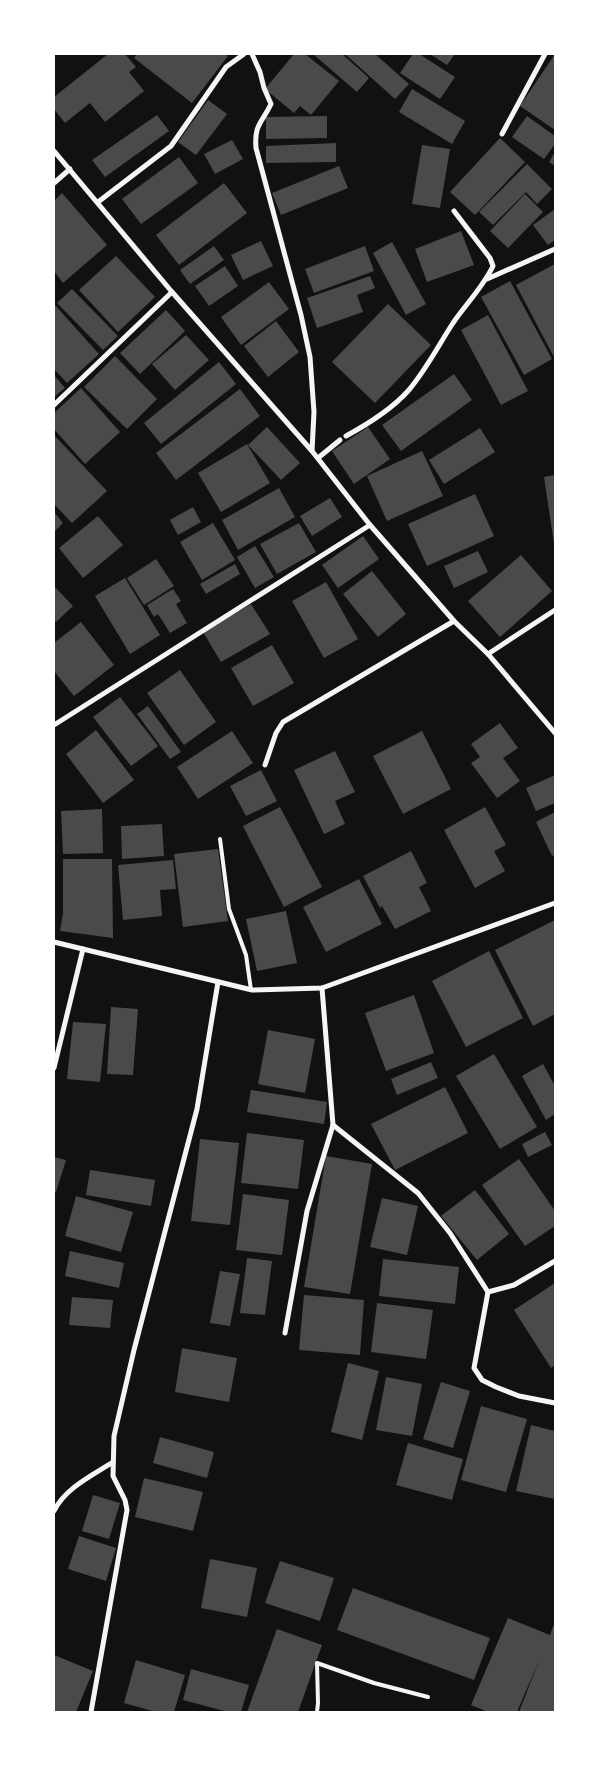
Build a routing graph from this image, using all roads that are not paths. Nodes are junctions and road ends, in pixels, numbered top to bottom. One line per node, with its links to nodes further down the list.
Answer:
1 (244, 54): 8 (street)
2 (252, 54): 16 (street)
3 (544, 54): 4 (street)
4 (502, 134)
5 (54, 151): 6 (street)
6 (70, 169): 7 (street); 8 (street)
7 (54, 183)
8 (98, 202): 12 (street)
9 (454, 212): 11 (street)
10 (555, 249): 11 (street)
11 (486, 280): 14 (street)
12 (172, 292): 13 (street); 16 (street)
13 (54, 405)
14 (346, 436)
15 (340, 440): 17 (street)
16 (312, 451): 17 (street)
17 (318, 458): 18 (street)
18 (370, 525): 20 (street); 22 (street)
19 (555, 610): 21 (street)
20 (454, 620): 21 (street); 24 (street)
21 (488, 654): 23 (street)
22 (54, 725)
23 (555, 733)
24 (265, 765)
25 (220, 839): 31 (lane)
26 (555, 903): 30 (street)
27 (54, 942): 28 (street)
28 (83, 949): 29 (street); 32 (street)
29 (218, 982): 31 (street); 38 (street)
30 (322, 988): 31 (street); 33 (street)
31 (252, 990)
32 (54, 1068)
33 (333, 1125): 35 (street); 36 (street)
34 (555, 1261): 35 (street)
35 (488, 1292): 37 (street)
36 (285, 1333)
37 (555, 1403)
38 (113, 1462): 39 (street); 41 (street)
39 (54, 1511)
40 (428, 1697): 42 (lane)
41 (91, 1712)
42 (317, 1712)

